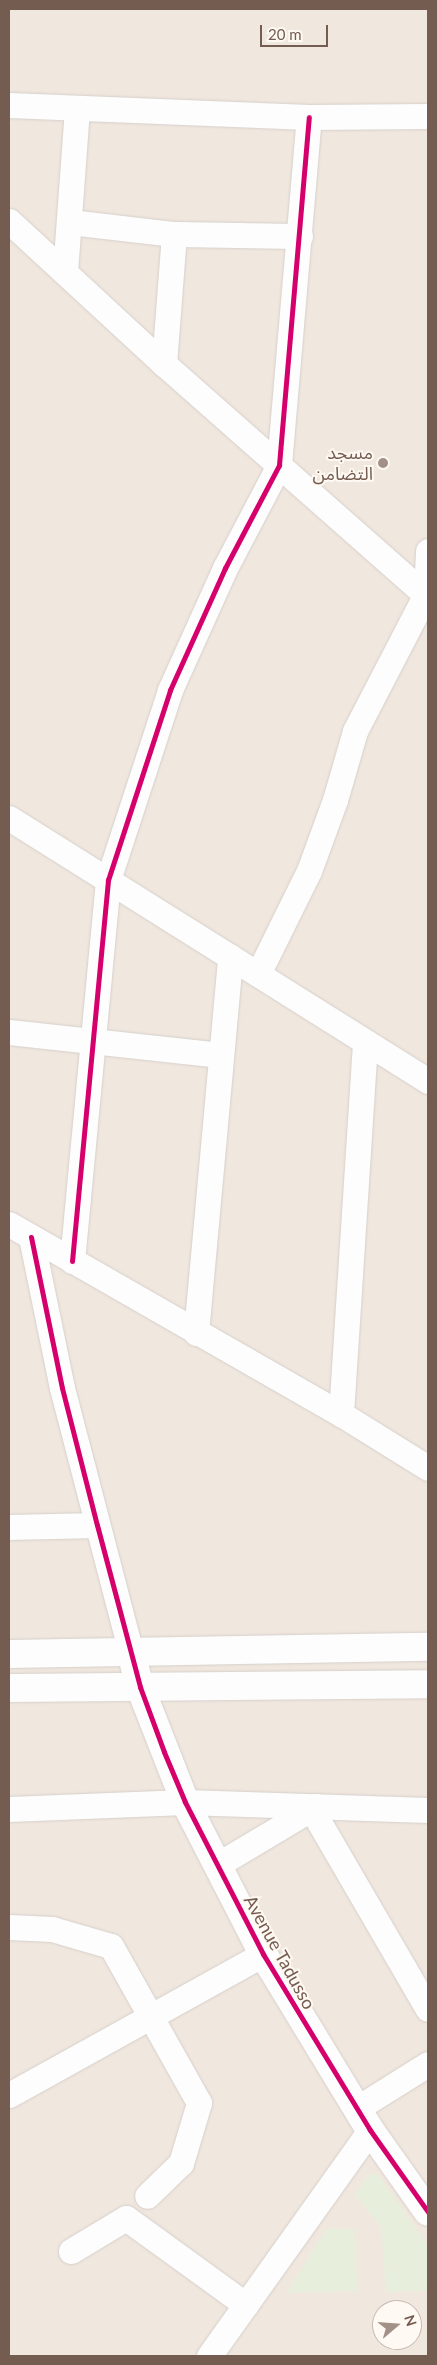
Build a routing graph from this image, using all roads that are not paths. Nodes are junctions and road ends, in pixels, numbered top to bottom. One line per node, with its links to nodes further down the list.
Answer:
1 (9, 106): 2 (street)
2 (77, 108): 4 (street); 6 (street)
3 (428, 116): 4 (street)
4 (309, 117): 8 (street)
5 (9, 221): 9 (street)
6 (70, 222): 7 (street); 9 (street)
7 (174, 234): 8 (street); 10 (street)
8 (300, 236): 11 (street)
9 (64, 272): 10 (street)
10 (164, 364): 11 (street)
11 (279, 465): 13 (street); 15 (street)
12 (428, 551): 13 (street)
13 (427, 596): 17 (street)
14 (9, 818): 15 (street)
15 (108, 880): 16 (street); 19 (street)
16 (230, 957): 17 (street); 21 (street)
17 (258, 974): 20 (street)
18 (9, 1032): 19 (street)
19 (93, 1042): 21 (street); 25 (street)
20 (365, 1042): 22 (street); 27 (street)
21 (221, 1055): 26 (street)
22 (428, 1081)
23 (9, 1224): 24 (street)
24 (31, 1237): 25 (street); 29 (street)
25 (72, 1261): 26 (street)
26 (196, 1333): 27 (street)
27 (341, 1414): 28 (street)
28 (428, 1468)
29 (97, 1525): 30 (street); 32 (street)
30 (9, 1528)
31 (428, 1647): 32 (main road)
32 (132, 1652): 33 (main road); 35 (main road, Avenue Tadusso)
33 (9, 1654)
34 (428, 1684): 35 (main road)
35 (140, 1687): 36 (main road); 37 (main road, Avenue Tadusso)
36 (9, 1688)
37 (185, 1802): 38 (street); 39 (street); 41 (main road, Avenue Tadusso)
38 (316, 1806): 40 (street); 41 (street); 44 (street)
39 (9, 1809)
40 (428, 1810)
41 (217, 1865): 43 (main road, Avenue Tadusso)
42 (9, 1927): 45 (street)
43 (263, 1954): 45 (street); 48 (main road, Avenue Tadusso)
44 (428, 2009)
45 (152, 2018): 47 (street); 49 (street)
46 (428, 2064): 48 (street)
47 (9, 2095)
48 (363, 2120): 50 (main road, Avenue Tadusso); 52 (street)
49 (147, 2196)
50 (428, 2212)
51 (71, 2251): 52 (street)
52 (246, 2305): 53 (street)
53 (210, 2356)

